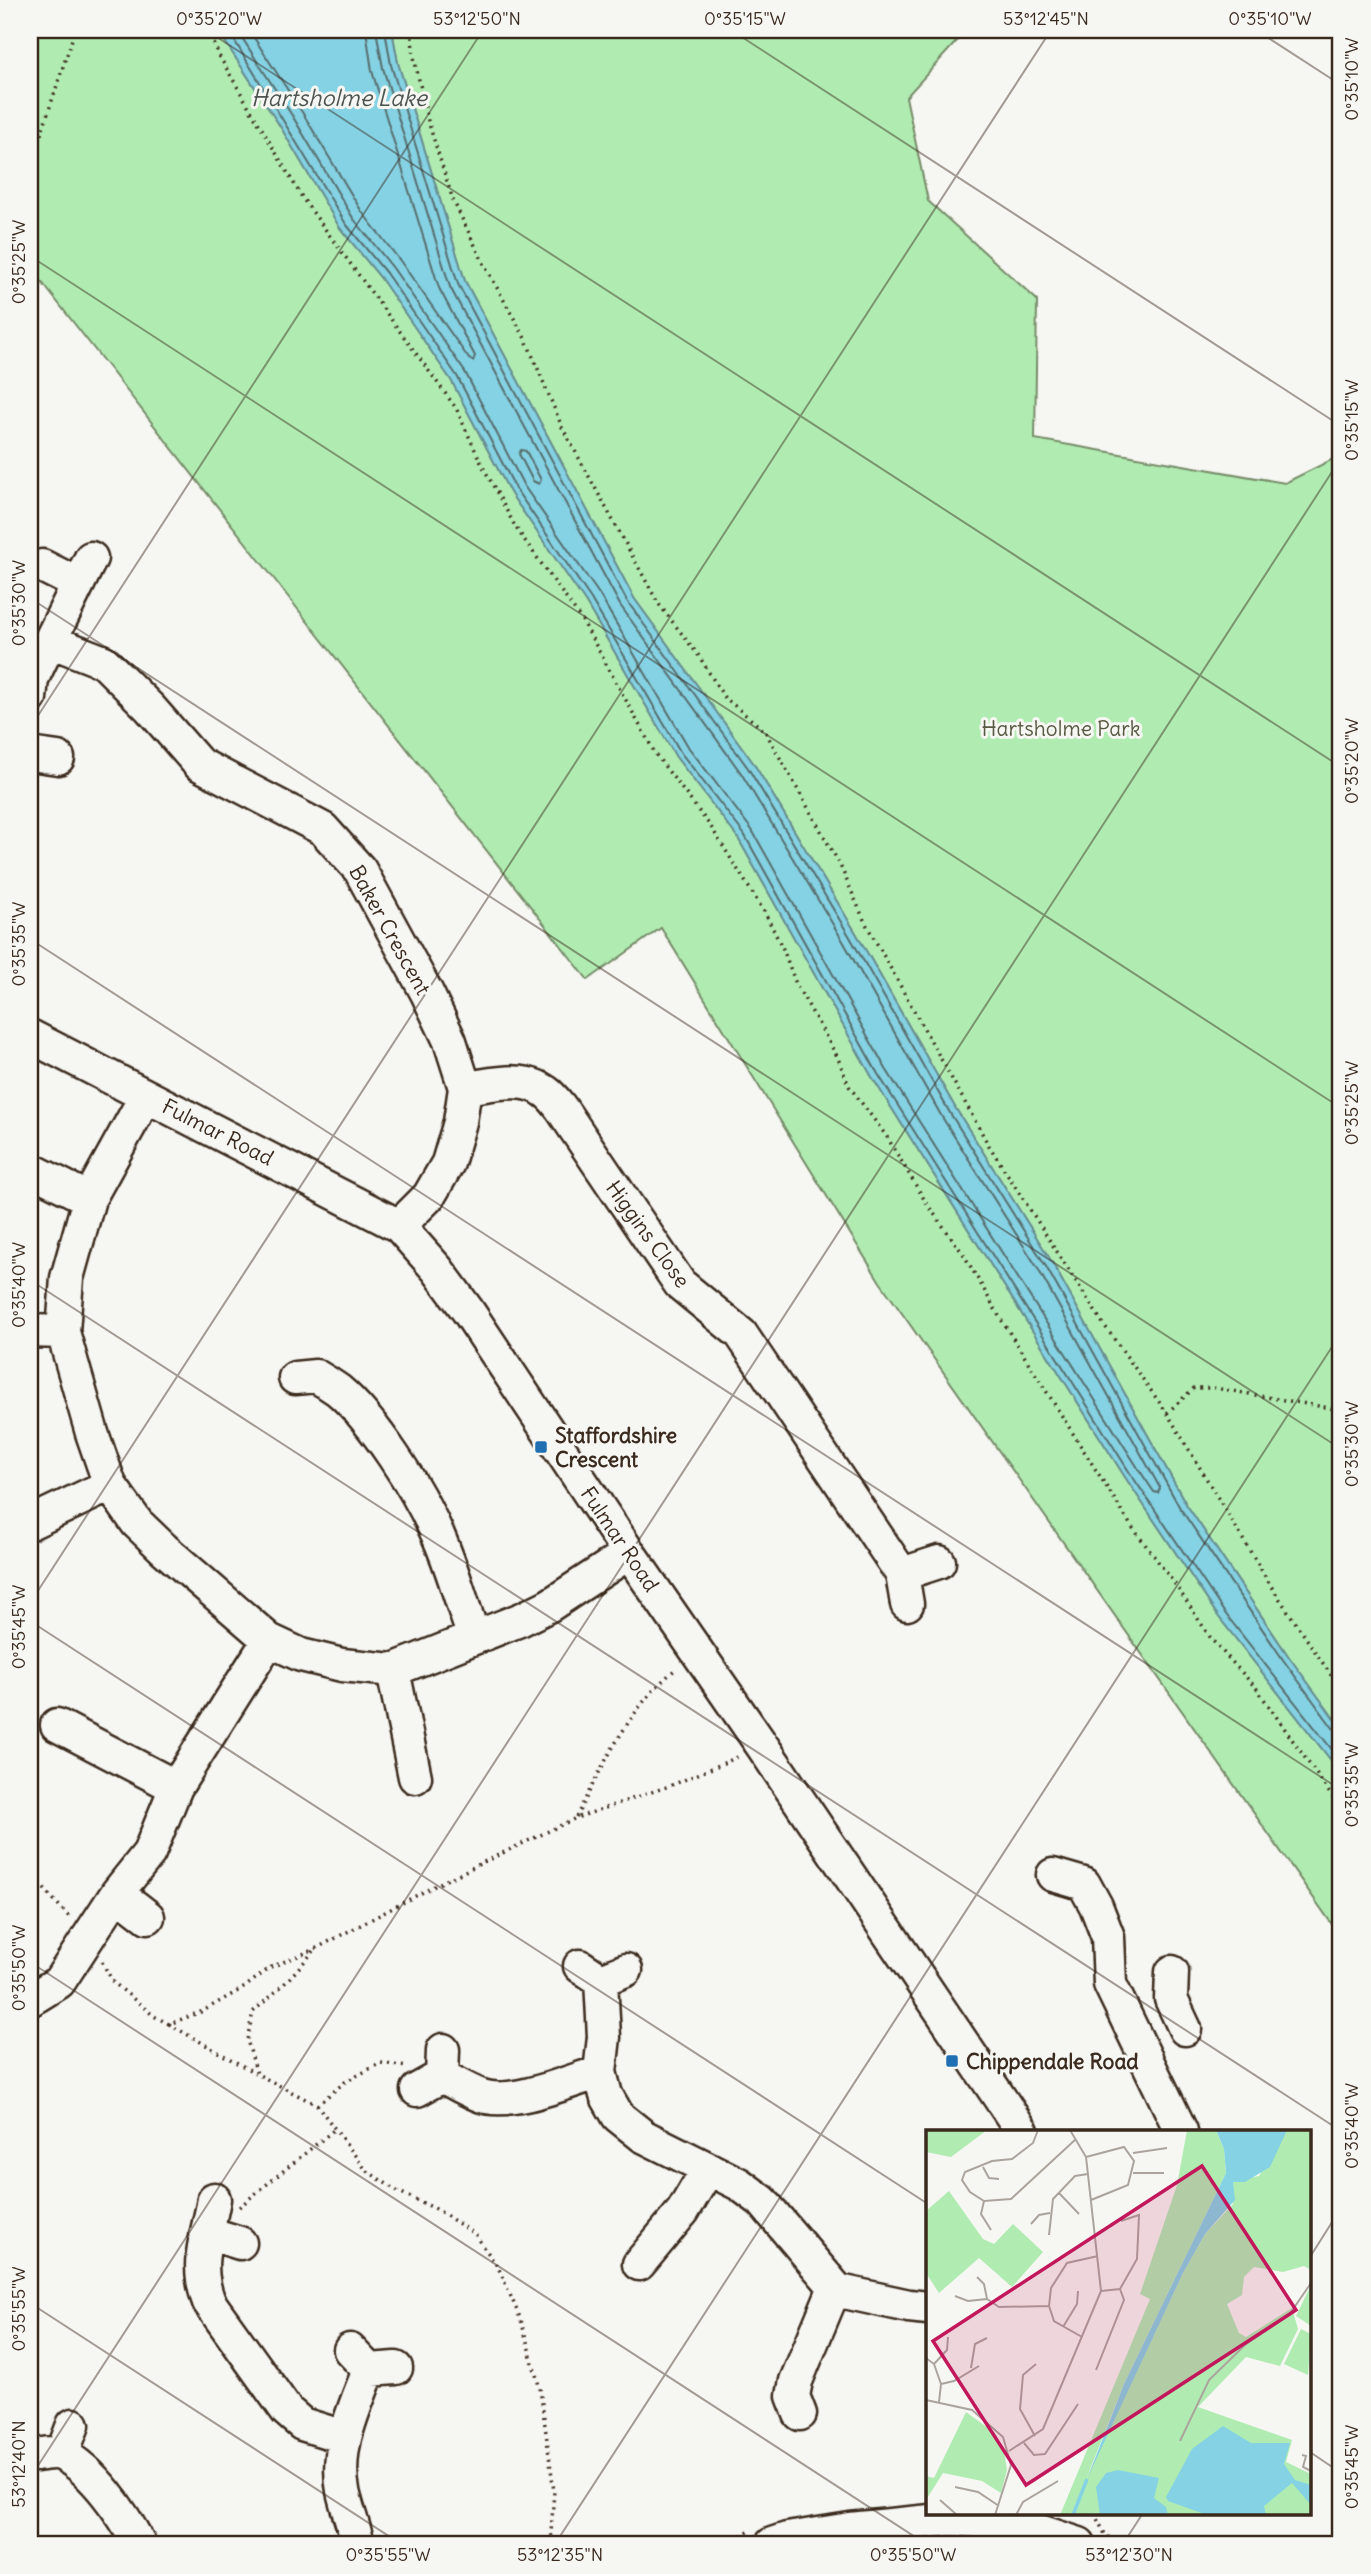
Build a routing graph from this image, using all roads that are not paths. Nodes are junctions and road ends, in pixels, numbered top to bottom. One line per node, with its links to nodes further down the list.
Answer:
1 (42, 566): 2 (street)
2 (50, 641): 3 (street); 5 (street, Baker Crescent)
3 (30, 698)
4 (30, 1036): 6 (street, Fulmar Road)
5 (465, 1088): 9 (street, Baker Crescent); 16 (street, Higgins Close)
6 (145, 1096): 8 (street); 9 (street, Fulmar Road)
7 (30, 1169): 8 (street)
8 (89, 1199): 11 (street)
9 (399, 1226): 15 (street, Fulmar Road)
10 (30, 1331): 11 (street)
11 (63, 1332): 13 (street)
12 (311, 1367): 17 (street)
13 (110, 1485): 14 (street); 18 (street)
14 (30, 1523)
15 (629, 1553): 17 (street); 32 (street, Fulmar Road)
16 (939, 1562)
17 (474, 1637): 19 (street)
18 (269, 1640): 19 (street); 22 (street)
19 (393, 1670): 21 (street)
20 (57, 1725): 22 (street)
21 (416, 1783)
22 (176, 1787): 24 (street)
23 (1053, 1875): 28 (street)
24 (117, 1893): 25 (street); 27 (street)
25 (148, 1917)
26 (602, 1972): 31 (street)
27 (30, 2000)
28 (1125, 2019): 29 (street); 33 (street)
29 (1185, 2029)
30 (434, 2072): 31 (street)
31 (600, 2072): 34 (street)
32 (1021, 2130)
33 (1180, 2130)
34 (708, 2169): 38 (street); 39 (street)
35 (227, 2203): 36 (street)
36 (208, 2233): 37 (street); 44 (street)
37 (240, 2243)
38 (635, 2269)
39 (835, 2287): 40 (street); 42 (street)
40 (926, 2308)
41 (372, 2363): 44 (street)
42 (787, 2403)
43 (73, 2425): 46 (street)
44 (344, 2437): 47 (street)
45 (1076, 2533): 48 (street)
46 (139, 2544)
47 (358, 2544)
48 (772, 2544)

